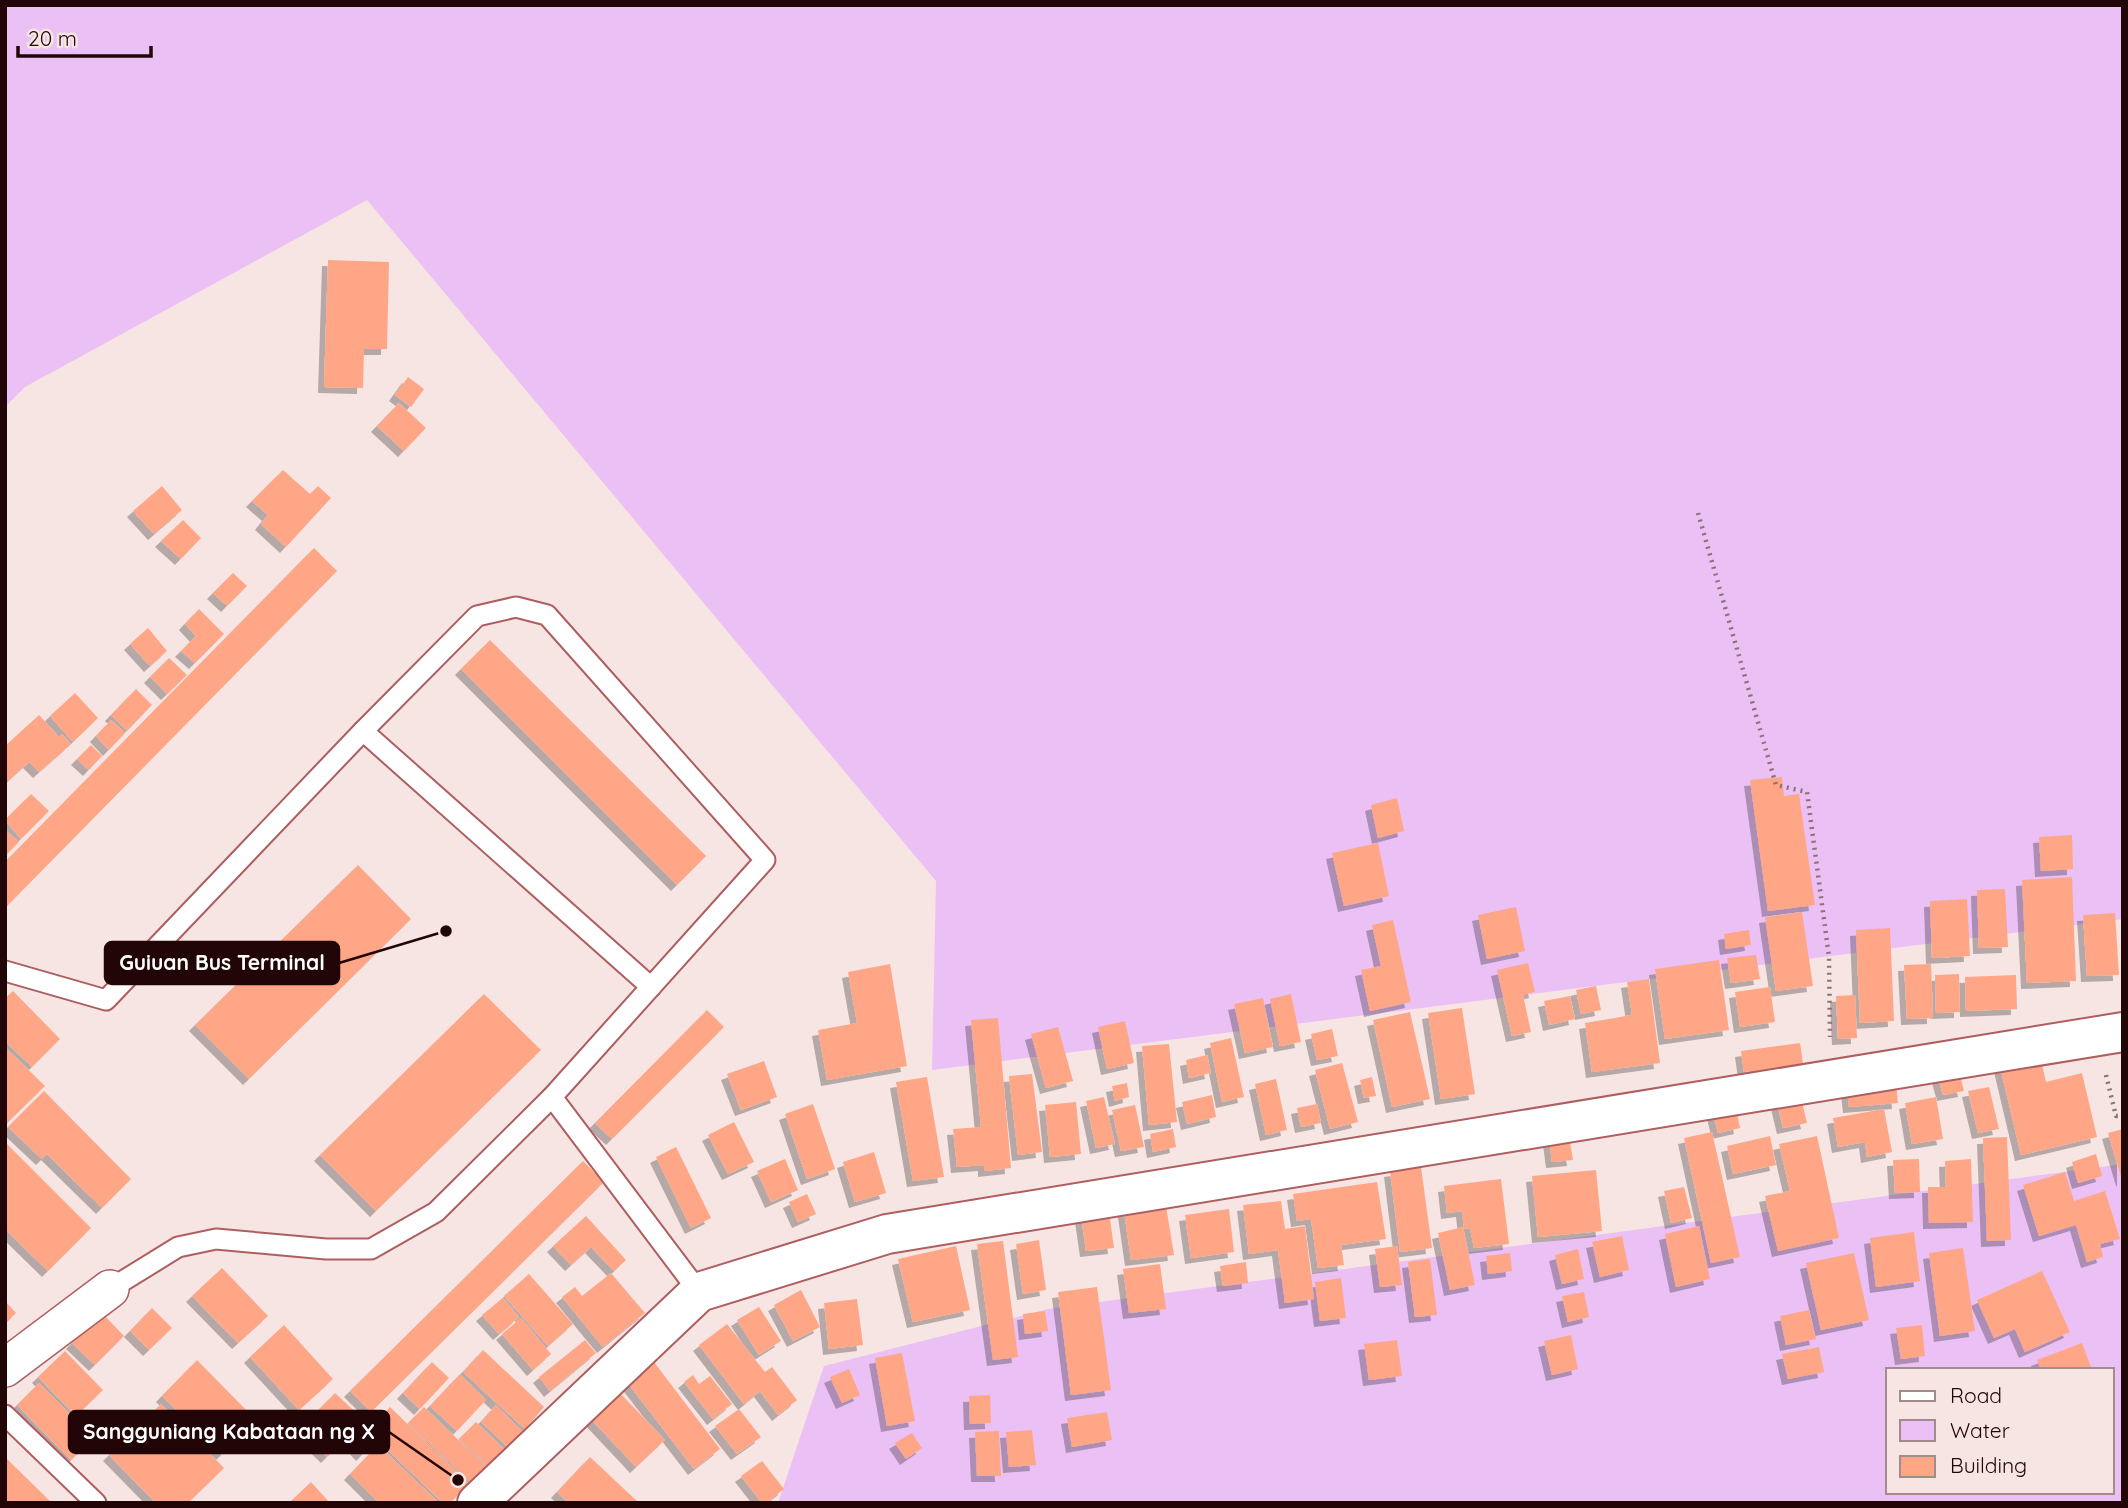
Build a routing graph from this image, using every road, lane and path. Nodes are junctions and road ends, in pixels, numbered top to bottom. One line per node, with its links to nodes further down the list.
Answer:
1 (1698, 513): 6 (path)
2 (363, 731): 3 (lane); 4 (lane); 4 (lane)
3 (5, 971)
4 (652, 986): 7 (lane)
5 (2123, 1032): 6 (street)
6 (1830, 1080): 9 (street)
7 (552, 1097): 8 (lane); 9 (lane)
8 (110, 1289): 10 (street)
9 (699, 1292): 13 (street)
10 (5, 1368)
11 (5, 1415): 12 (lane)
12 (96, 1503)
13 (477, 1503)

